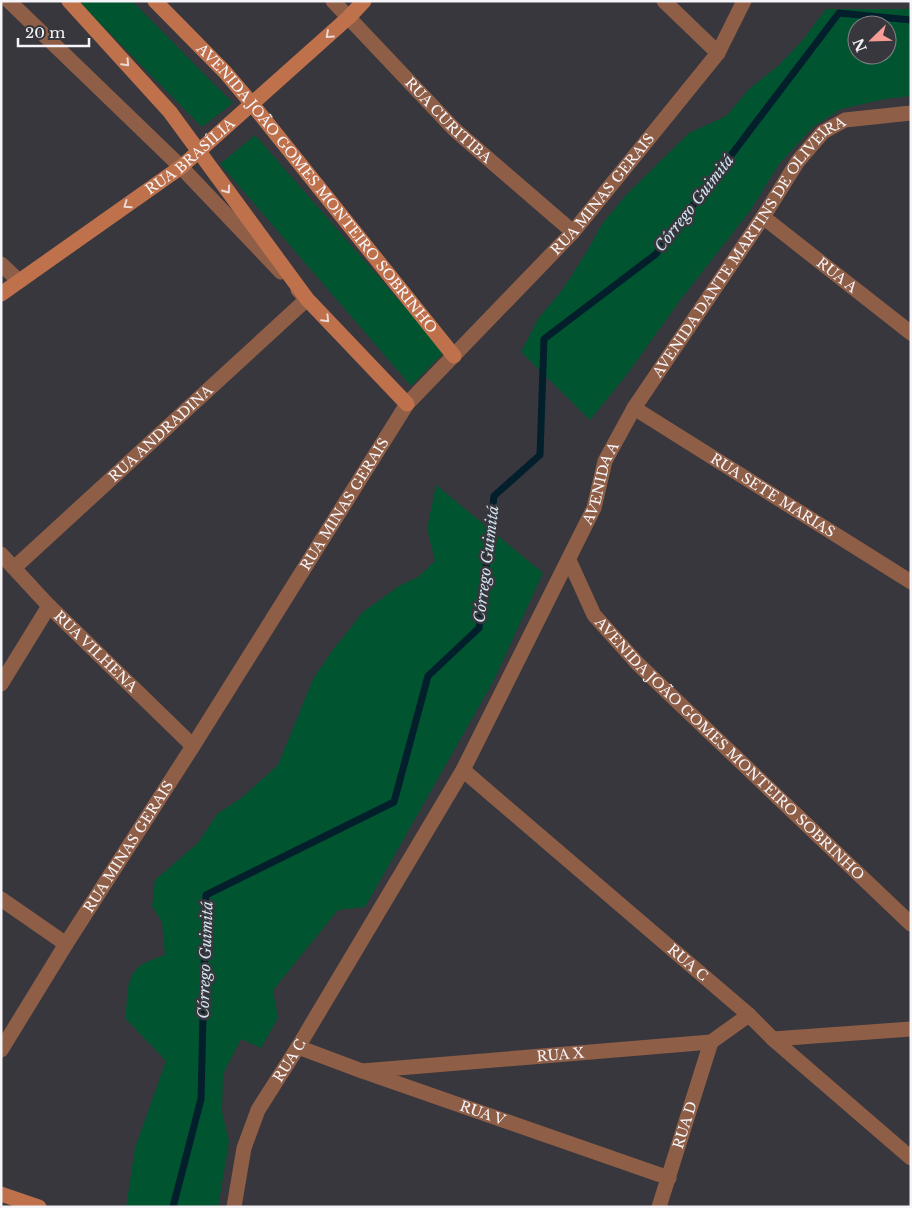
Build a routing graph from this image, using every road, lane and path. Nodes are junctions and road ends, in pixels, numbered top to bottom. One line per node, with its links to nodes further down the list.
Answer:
1 (9, 1): 13 (street)
2 (69, 1): 12 (street, one-way to 12)
3 (155, 1): 10 (street, AVENIDA JOÃO GOMES MONTEIRO SOBRINHO)
4 (333, 1): 8 (street, RUA CURITIBA)
5 (364, 1): 8 (street, RUA BRASÍLIA)
6 (664, 1): 9 (street)
7 (744, 1): 9 (street, RUA MINAS GERAIS)
8 (349, 17): 10 (street, RUA BRASÍLIA, one-way to 10); 15 (street, RUA CURITIBA)
9 (718, 53): 15 (street, RUA MINAS GERAIS)
10 (252, 104): 12 (street, RUA BRASÍLIA); 21 (street, AVENIDA JOÃO GOMES MONTEIRO SOBRINHO)
11 (911, 113): 14 (street, AVENIDA DANTE MARTINS DE OLIVEIRA)
12 (199, 151): 13 (street, RUA BRASÍLIA); 19 (street, one-way to 19)
13 (181, 167): 17 (street, RUA BRASÍLIA, one-way to 17); 19 (street)
14 (763, 217): 20 (street, RUA A); 23 (street, AVENIDA DANTE MARTINS DE OLIVEIRA)
15 (573, 232): 21 (street, RUA MINAS GERAIS)
16 (1, 264): 17 (street)
17 (19, 281): 18 (street, RUA BRASÍLIA)
18 (1, 294)
19 (307, 299): 22 (street, one-way to 22); 26 (street, RUA ANDRADINA)
20 (911, 333)
21 (454, 356): 22 (street, RUA MINAS GERAIS)
22 (407, 404): 30 (street, RUA MINAS GERAIS)
23 (634, 408): 25 (street, AVENIDA A); 27 (street, RUA SETE MARIAS)
24 (1, 554): 26 (street, RUA VILHENA)
25 (569, 560): 31 (street, RUA C); 33 (street, AVENIDA JOÃO GOMES MONTEIRO SOBRINHO)
26 (14, 568): 28 (street, RUA VILHENA)
27 (911, 582)
28 (49, 606): 29 (street); 30 (street, RUA VILHENA)
29 (1, 684)
30 (193, 746): 34 (street, RUA MINAS GERAIS)
31 (462, 770): 35 (street, RUA C); 39 (street, RUA C)
32 (1, 899): 34 (street)
33 (911, 924)
34 (66, 944): 40 (street, RUA MINAS GERAIS)
35 (749, 1015): 37 (street, RUA C); 38 (street)
36 (911, 1029): 37 (street)
37 (774, 1039): 42 (street, RUA C)
38 (711, 1042): 41 (street, RUA X); 43 (street, RUA D)
39 (298, 1047): 41 (street, RUA V); 46 (street, RUA C)
40 (1, 1050)
41 (362, 1072): 43 (street, RUA V)
42 (911, 1158)
43 (669, 1178): 47 (street, RUA D)
44 (1, 1194): 45 (street)
45 (39, 1207)
46 (234, 1207)
47 (659, 1207)

